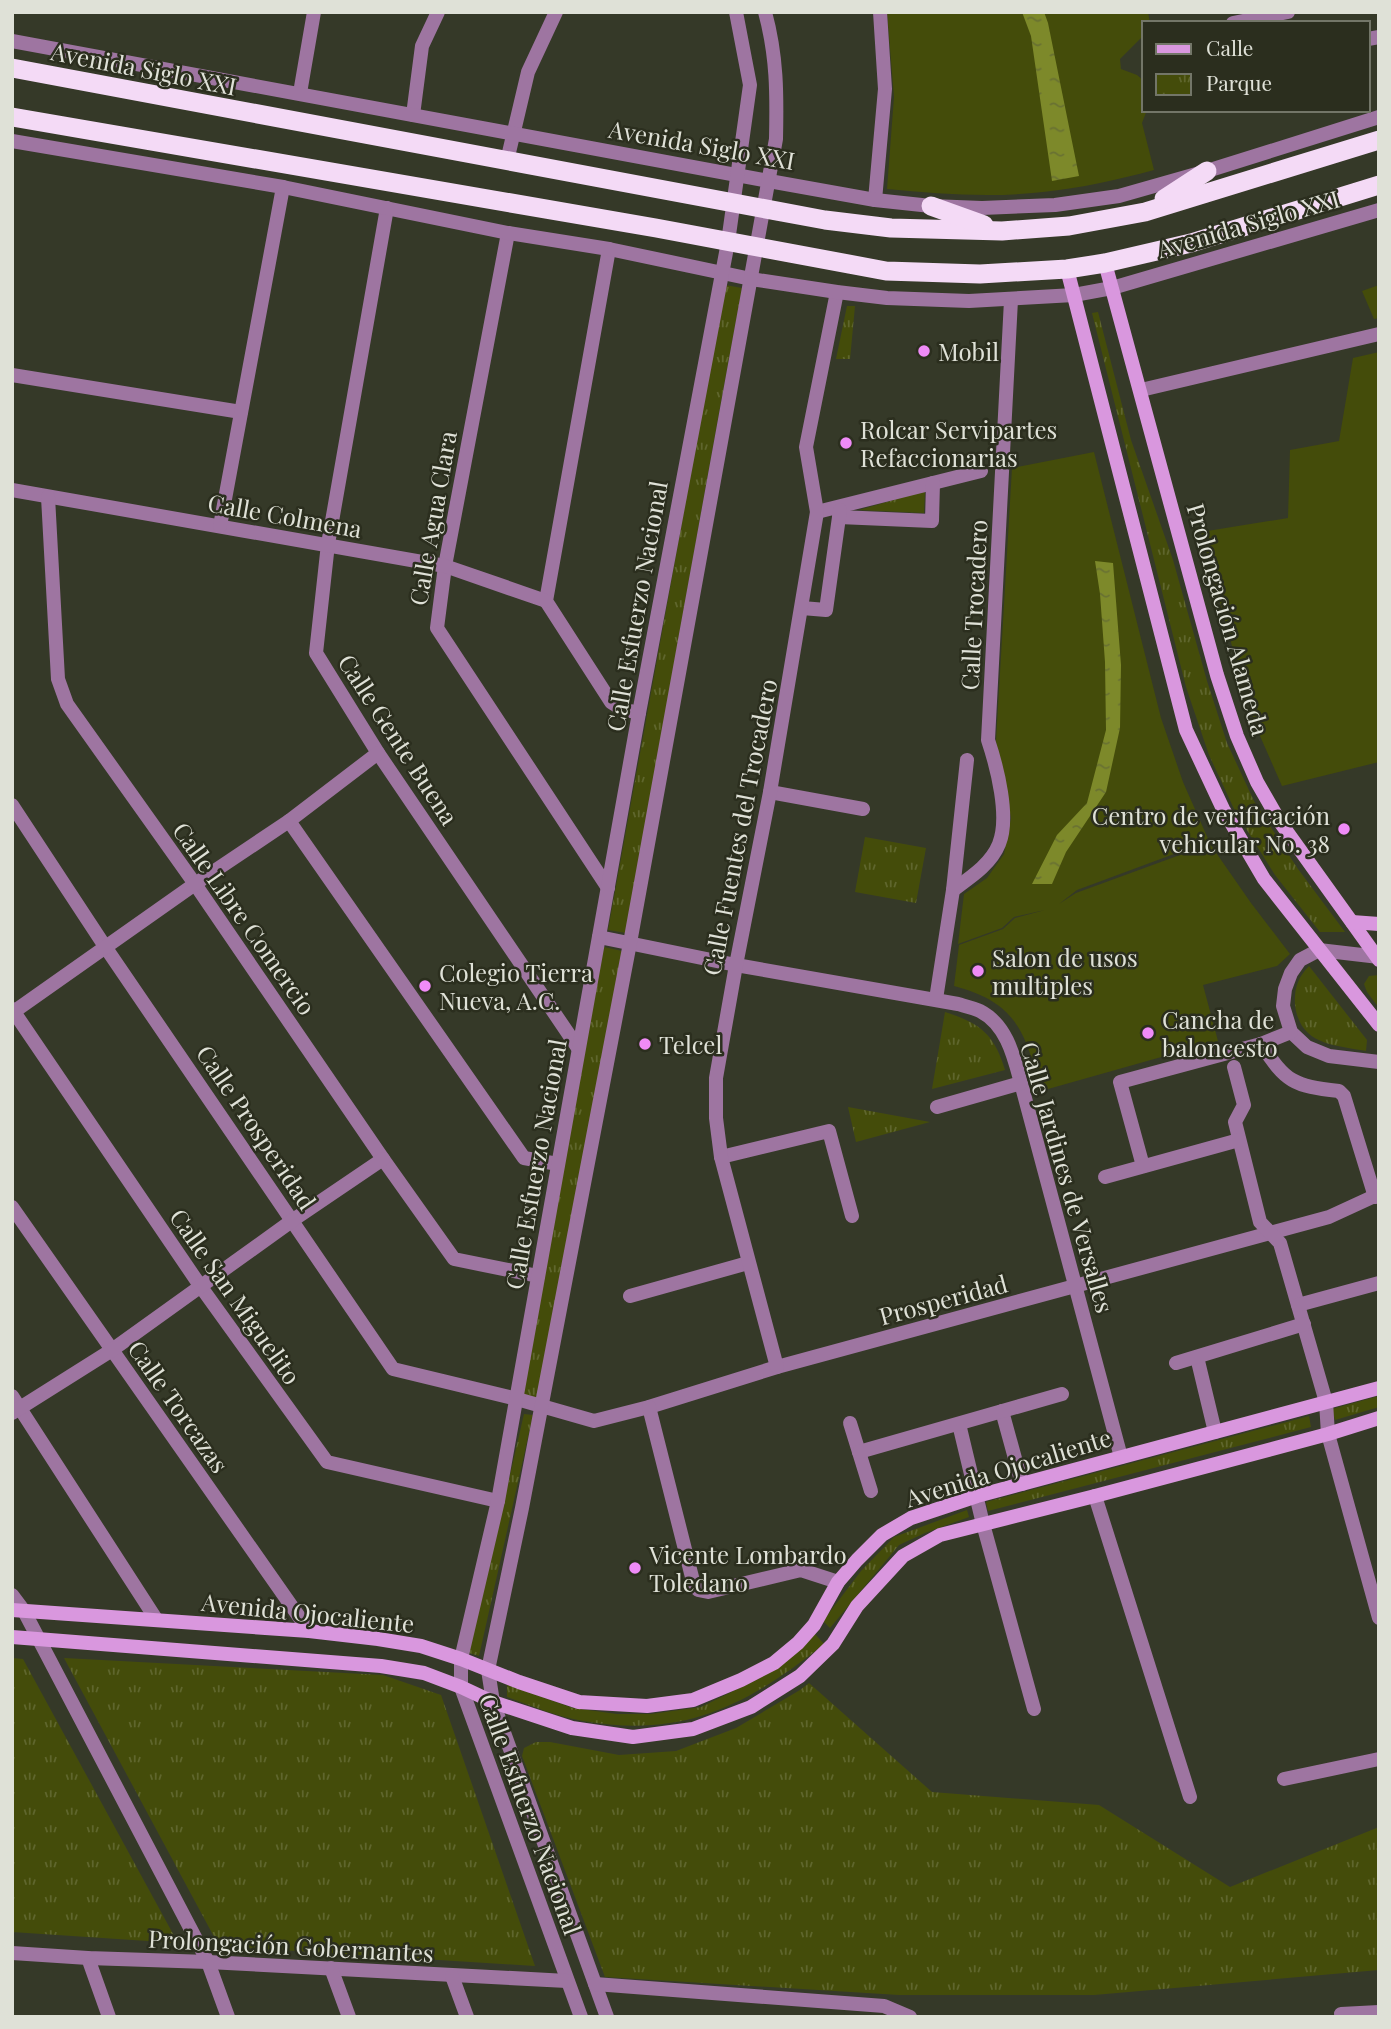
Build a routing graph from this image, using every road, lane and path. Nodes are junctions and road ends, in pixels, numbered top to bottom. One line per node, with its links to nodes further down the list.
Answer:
1 (314, 12): 11 (street)
2 (438, 12): 12 (street)
3 (556, 12): 15 (street)
4 (736, 12): 20 (street, Calle Esfuerzo Nacional)
5 (765, 12): 21 (street, Calle Esfuerzo Nacional)
6 (880, 12): 24 (street)
7 (1288, 12): 8 (street)
8 (1243, 21)
9 (12, 41): 11 (street, Avenida Siglo XXI)
10 (12, 68): 18 (highway, Avenida Siglo XXI)
11 (300, 93): 12 (street, Avenida Siglo XXI)
12 (413, 115): 15 (street, Avenida Siglo XXI)
13 (12, 117): 33 (highway, Avenida Siglo XXI)
14 (1379, 117): 19 (street, Avenida Siglo XXI)
15 (512, 134): 18 (street); 20 (street, Avenida Siglo XXI)
16 (1379, 140): 30 (highway, Avenida Siglo XXI)
17 (12, 141): 23 (street, Avenida Siglo XXI)
18 (507, 161): 25 (highway, Avenida Siglo XXI)
19 (1207, 171): 26 (street, Avenida Siglo XXI); 30 (highway)
20 (737, 176): 21 (street, Avenida Siglo XXI); 25 (street, Calle Esfuerzo Nacional)
21 (769, 181): 24 (street, Avenida Siglo XXI); 28 (street, Calle Esfuerzo Nacional)
22 (1379, 185): 36 (highway, Avenida Siglo XXI)
23 (283, 187): 27 (street, Avenida Siglo XXI); 47 (street)
24 (876, 200): 26 (street, Avenida Siglo XXI)
25 (733, 202): 28 (highway, Avenida Siglo XXI); 33 (street, Calle Esfuerzo Nacional)
26 (931, 206): 31 (highway)
27 (387, 208): 32 (street, Avenida Siglo XXI); 55 (street, Calle Gente Buena)
28 (764, 208): 31 (highway, Avenida Siglo XXI); 34 (street, Calle Esfuerzo Nacional)
29 (1379, 210): 40 (street, Avenida Siglo XXI)
30 (1145, 212): 31 (highway, Avenida Siglo XXI)
31 (1002, 231)
32 (508, 233): 35 (street, Avenida Siglo XXI); 56 (street, Calle Agua Clara)
33 (728, 242): 34 (highway, Avenida Siglo XXI); 38 (street, Calle Esfuerzo Nacional)
34 (758, 247): 37 (highway, Avenida Siglo XXI); 39 (street, Calle Esfuerzo Nacional)
35 (609, 249): 38 (street, Avenida Siglo XXI); 57 (street)
36 (1105, 263): 37 (highway, Avenida Siglo XXI); 40 (main road, Prolongación Alameda)
37 (1067, 269): 42 (main road)
38 (721, 273): 39 (street, Avenida Siglo XXI); 59 (street, Calle Esfuerzo Nacional)
39 (751, 279): 41 (street, Avenida Siglo XXI); 72 (street, Calle Esfuerzo Nacional)
40 (1112, 288): 42 (street, Avenida Siglo XXI); 46 (main road, Prolongación Alameda)
41 (837, 292): 43 (street, Avenida Siglo XXI); 52 (street, Calle Fuentes del Trocadero)
42 (1074, 295): 43 (street, Avenida Siglo XXI); 74 (main road)
43 (1011, 300): 68 (street, Calle Trocadero)
44 (1379, 334): 46 (street)
45 (12, 375): 47 (street)
46 (1141, 390): 69 (main road, Prolongación Alameda)
47 (241, 412): 54 (street)
48 (981, 471): 49 (street)
49 (933, 483): 53 (street); 53 (street)
50 (12, 490): 51 (street, Calle Colmena)
51 (48, 497): 54 (street, Calle Colmena); 66 (street, Calle Libre Comercio)
52 (817, 512): 53 (street); 58 (street, Calle Fuentes del Trocadero)
53 (840, 512): 58 (street)
54 (220, 526): 55 (street, Calle Colmena)
55 (328, 544): 56 (street, Calle Colmena); 60 (street, Calle Gente Buena)
56 (445, 566): 57 (street, Calle Colmena); 67 (street, Calle Agua Clara)
57 (546, 601): 59 (street)
58 (802, 608): 62 (street, Calle Fuentes del Trocadero)
59 (639, 713): 67 (street, Calle Esfuerzo Nacional)
60 (378, 753): 65 (street); 82 (street, Calle Gente Buena)
61 (967, 760): 68 (street)
62 (770, 792): 64 (street); 76 (street, Calle Fuentes del Trocadero)
63 (12, 805): 73 (street, Calle Prosperidad)
64 (863, 809)
65 (289, 821): 66 (street); 90 (street)
66 (195, 884): 73 (street); 89 (street, Calle Libre Comercio)
67 (608, 888): 71 (street, Calle Esfuerzo Nacional)
68 (953, 890): 77 (street)
69 (1352, 922): 70 (main road); 75 (main road, Prolongación Alameda)
70 (1379, 924)
71 (599, 937): 72 (street, Calle Jardines de Versalles); 82 (street, Calle Esfuerzo Nacional)
72 (630, 943): 76 (street, Calle Jardines de Versalles); 115 (street, Calle Esfuerzo Nacional)
73 (106, 948): 78 (street); 96 (street, Calle Prosperidad)
74 (1319, 950): 75 (street, Prolongación Alameda); 79 (main road); 80 (street)
75 (1378, 958)
76 (736, 965): 77 (street, Calle Jardines de Versalles); 88 (street, Calle Fuentes del Trocadero)
77 (936, 999): 85 (street, Calle Jardines de Versalles)
78 (13, 1011): 102 (street, Calle San Miguelito)
79 (1379, 1025)
80 (1291, 1032): 81 (street); 83 (street)
81 (1261, 1044): 91 (street); 93 (street)
82 (578, 1048): 90 (street, Calle Esfuerzo Nacional)
83 (1379, 1062)
84 (1234, 1067): 87 (street)
85 (1021, 1083): 86 (street); 101 (street, Calle Jardines de Versalles)
86 (937, 1107)
87 (1239, 1140): 91 (street); 97 (street)
88 (721, 1157): 95 (street); 98 (street, Calle Fuentes del Trocadero)
89 (383, 1159): 96 (street); 99 (street, Calle Libre Comercio)
90 (558, 1164): 99 (street, Calle Esfuerzo Nacional)
91 (1143, 1167): 92 (street)
92 (1105, 1177)
93 (1377, 1195): 97 (street, Prosperidad)
94 (12, 1207): 106 (street, Calle Torcazas)
95 (852, 1216)
96 (293, 1220): 102 (street); 112 (street, Calle Prosperidad)
97 (1270, 1232): 101 (street, Prosperidad); 104 (street)
98 (748, 1263): 103 (street); 109 (street, Calle Fuentes del Trocadero)
99 (538, 1276): 112 (street, Calle Esfuerzo Nacional)
100 (1379, 1283): 104 (street)
101 (1075, 1285): 109 (street, Prosperidad); 124 (street, Calle Jardines de Versalles)
102 (201, 1287): 106 (street); 129 (street, Calle San Miguelito)
103 (630, 1296)
104 (1298, 1305): 105 (street)
105 (1304, 1324): 107 (street); 113 (street)
106 (112, 1350): 114 (street); 136 (street, Calle Torcazas)
107 (1197, 1357): 108 (street); 121 (street)
108 (1176, 1363)
109 (777, 1367): 116 (street, Prosperidad)
110 (1379, 1388): 113 (main road, Avenida Ojocaliente)
111 (1062, 1394): 117 (street)
112 (517, 1399): 115 (street, Prosperidad); 129 (street, Calle Esfuerzo Nacional)
113 (1326, 1402): 121 (main road, Avenida Ojocaliente); 122 (street)
114 (15, 1406): 135 (street)
115 (541, 1406): 116 (street, Prosperidad); 140 (street, Calle Esfuerzo Nacional)
116 (649, 1406): 131 (street)
117 (1002, 1411): 120 (street); 125 (street)
118 (1379, 1418): 122 (main road, Avenida Ojocaliente)
119 (850, 1423): 123 (street)
120 (958, 1424): 123 (street); 127 (street)
121 (1215, 1432): 124 (main road, Avenida Ojocaliente)
122 (1328, 1434): 128 (main road, Avenida Ojocaliente); 134 (street)
123 (859, 1452): 126 (street)
124 (1121, 1457): 125 (main road, Avenida Ojocaliente)
125 (1022, 1484): 127 (main road, Avenida Ojocaliente)
126 (871, 1490)
127 (977, 1496): 130 (street); 131 (main road, Avenida Ojocaliente)
128 (1095, 1496): 130 (main road, Avenida Ojocaliente); 146 (street)
129 (498, 1501): 139 (street, Calle Esfuerzo Nacional)
130 (983, 1524): 142 (main road, Avenida Ojocaliente); 143 (street)
131 (838, 1582): 140 (main road, Avenida Ojocaliente)
132 (12, 1595): 133 (street)
133 (18, 1611): 135 (main road, Avenida Ojocaliente); 138 (street)
134 (1379, 1618)
135 (156, 1619): 136 (main road, Avenida Ojocaliente)
136 (309, 1631): 139 (main road, Avenida Ojocaliente)
137 (12, 1637): 138 (main road, Avenida Ojocaliente)
138 (38, 1639): 141 (main road, Avenida Ojocaliente); 149 (street)
139 (461, 1659): 140 (main road, Avenida Ojocaliente); 141 (street, Calle Esfuerzo Nacional)
140 (488, 1670): 142 (street, Calle Esfuerzo Nacional)
141 (461, 1687): 142 (main road, Avenida Ojocaliente); 152 (street, Calle Esfuerzo Nacional)
142 (493, 1702): 153 (street, Calle Esfuerzo Nacional)
143 (1034, 1709)
144 (1379, 1759): 145 (street)
145 (1284, 1779)
146 (1190, 1797)
147 (12, 1953): 148 (street, Prolongación Gobernantes)
148 (88, 1958): 149 (street, Prolongación Gobernantes); 157 (street)
149 (208, 1962): 150 (street, Prolongación Gobernantes); 158 (street)
150 (331, 1968): 151 (street, Prolongación Gobernantes); 159 (street)
151 (452, 1976): 152 (street, Prolongación Gobernantes); 160 (street)
152 (567, 1981): 161 (street, Calle Esfuerzo Nacional)
153 (594, 1984): 156 (street); 162 (street, Calle Esfuerzo Nacional)
154 (1379, 2012): 155 (street)
155 (1341, 2014)
156 (910, 2016)
157 (108, 2017)
158 (228, 2017)
159 (349, 2017)
160 (467, 2017)
161 (581, 2017)
162 (607, 2017)

